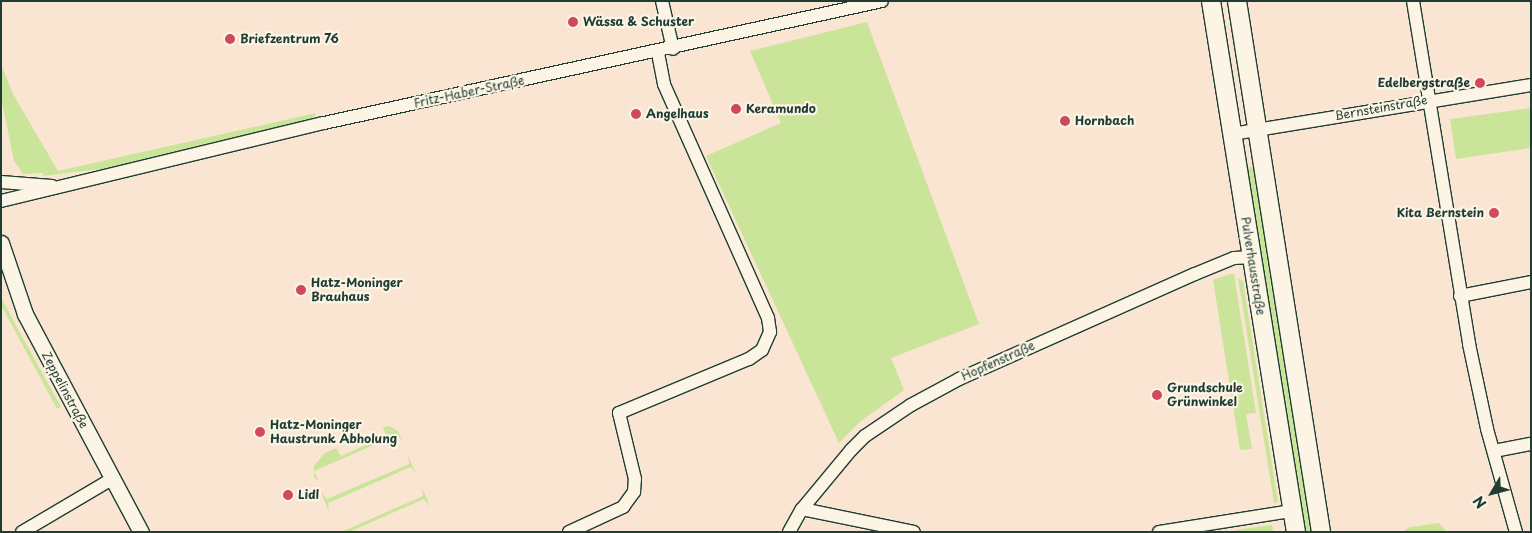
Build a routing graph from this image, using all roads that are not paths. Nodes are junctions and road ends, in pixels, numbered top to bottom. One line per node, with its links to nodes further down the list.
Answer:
1 (662, 1): 6 (street)
2 (882, 1): 6 (street, Fritz-Haber-Straße)
3 (1211, 1): 11 (main road, Pulverhausstraße)
4 (1237, 1): 10 (main road, Pulverhausstraße)
5 (1413, 1): 9 (street)
6 (672, 49): 7 (street, Fritz-Haber-Straße)
7 (658, 52): 13 (street, Fritz-Haber-Straße); 26 (street)
8 (1531, 85): 9 (street, Bernsteinstraße)
9 (1429, 100): 10 (street, Bernsteinstraße); 18 (street)
10 (1257, 130): 11 (street, Bernsteinstraße); 31 (main road, Pulverhausstraße)
11 (1232, 134): 16 (main road, Pulverhausstraße)
12 (1, 182): 13 (street, Fritz-Haber-Straße)
13 (58, 186): 14 (street, Fritz-Haber-Straße)
14 (1, 201)
15 (1, 243): 21 (street, Zeppelinstraße)
16 (1252, 256): 22 (street, Hopfenstraße); 23 (main road, Pulverhausstraße)
17 (1531, 282): 18 (street)
18 (1460, 296): 20 (street)
19 (1531, 444): 20 (street)
20 (1494, 451): 32 (street)
21 (112, 479): 24 (street); 25 (street, Zeppelinstraße)
22 (802, 510): 27 (street, Hopfenstraße); 28 (street)
23 (1292, 511): 29 (street); 30 (main road, Pulverhausstraße)
24 (22, 532)
25 (141, 532)
26 (569, 532)
27 (789, 532)
28 (914, 532)
29 (1159, 532)
30 (1296, 532)
31 (1321, 532)
32 (1516, 532)

